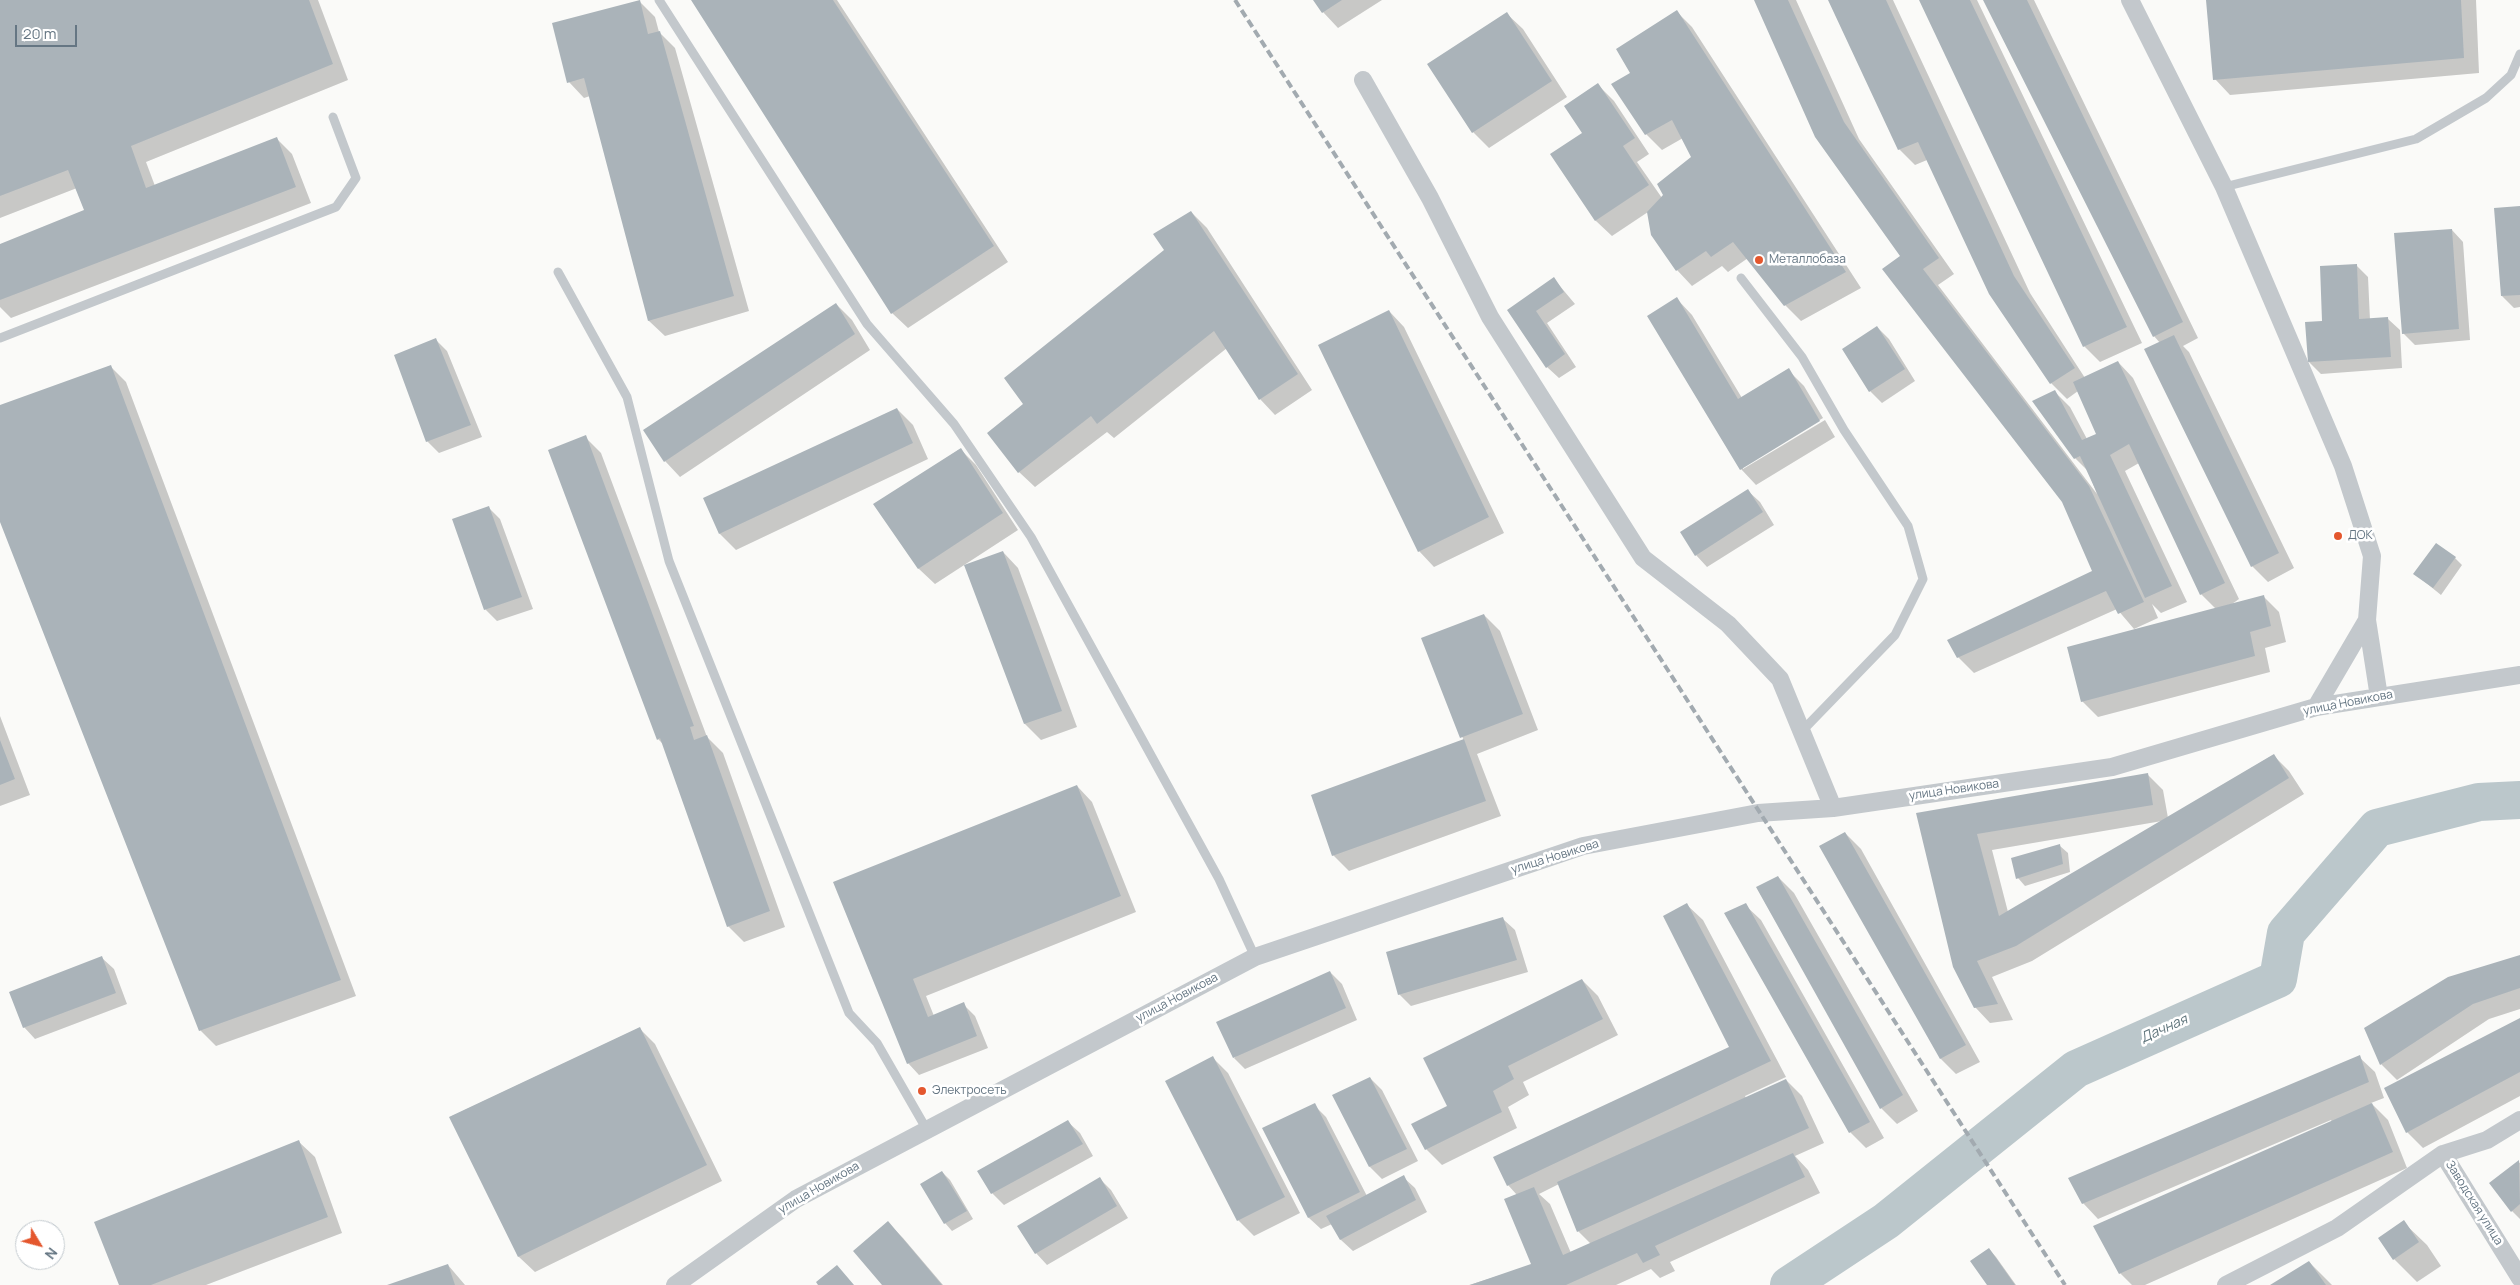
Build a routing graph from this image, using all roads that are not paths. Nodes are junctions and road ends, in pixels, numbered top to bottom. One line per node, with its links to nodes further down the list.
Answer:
1 (658, 0): 15 (lane)
2 (2130, 0): 6 (street)
3 (2520, 54): 6 (lane)
4 (1363, 80): 14 (street)
5 (333, 117): 9 (lane)
6 (2224, 187): 10 (street)
7 (558, 272): 17 (lane)
8 (1741, 278): 14 (lane)
9 (0, 338)
10 (2367, 620): 12 (street); 13 (street)
11 (2520, 675): 12 (street, улица Новикова)
12 (2378, 697): 13 (street, улица Новикова)
13 (2316, 707): 14 (street, улица Новикова)
14 (1833, 808): 15 (street, улица Новикова)
15 (1255, 958): 17 (street, улица Новикова)
16 (2520, 1120): 18 (street)
17 (927, 1130): 20 (street, улица Новикова)
18 (2443, 1154): 19 (street, Заводская улица); 21 (street)
19 (2520, 1278)
20 (675, 1285)
21 (2226, 1285)

